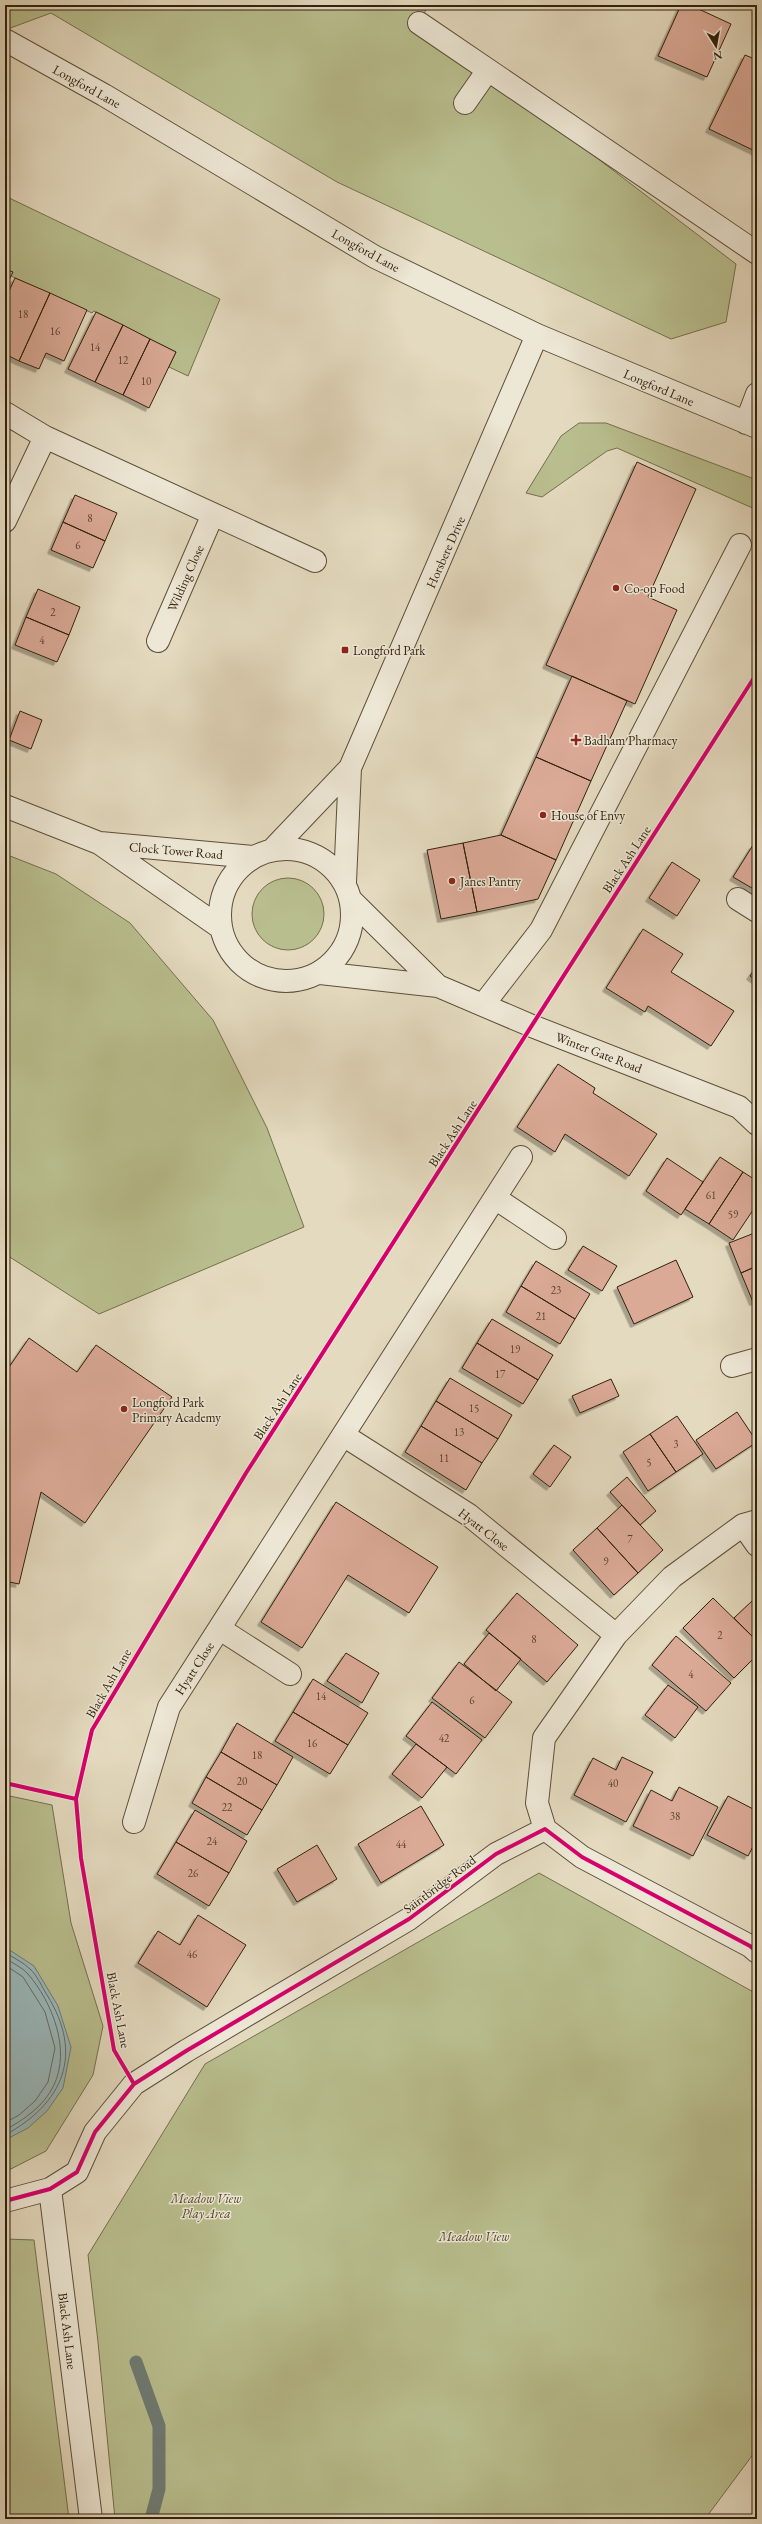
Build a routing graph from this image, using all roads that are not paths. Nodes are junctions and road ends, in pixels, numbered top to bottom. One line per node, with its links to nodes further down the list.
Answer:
1 (419, 23): 3 (street)
2 (5, 40): 6 (street, Longford Lane)
3 (488, 70): 4 (street); 5 (street)
4 (465, 103)
5 (757, 253)
6 (537, 335): 9 (street, Longford Lane); 16 (street, Horsbere Drive)
7 (757, 394): 9 (street, Longford Lane)
8 (5, 413): 10 (street)
9 (751, 425)
10 (45, 437): 11 (street); 12 (street)
11 (213, 514): 14 (street); 15 (street, Wilding Close)
12 (5, 521)
13 (740, 545): 27 (street)
14 (315, 562)
15 (158, 642)
16 (350, 768): 19 (street, Horsbere Drive); 21 (street, Horsbere Drive)
17 (5, 806): 18 (street, Clock Tower Road)
18 (99, 843): 20 (street, Clock Tower Road); 24 (street, Clock Tower Road)
19 (273, 849): 20 (street); 21 (street)
20 (253, 857): 24 (street)
21 (348, 892): 25 (street); 26 (street, Winter Gate Road)
22 (738, 899): 23 (street)
23 (757, 911)
24 (221, 928): 25 (street)
25 (320, 973): 26 (street, Winter Gate Road)
26 (438, 986): 27 (street, Winter Gate Road)
27 (483, 1005): 28 (street, Winter Gate Road)
28 (757, 1124)
29 (521, 1157): 30 (street, Hyatt Close)
30 (495, 1198): 31 (street); 34 (street, Hyatt Close)
31 (555, 1238)
32 (757, 1359): 33 (street)
33 (732, 1366)
34 (343, 1435): 37 (street, Hyatt Close); 38 (street, Hyatt Close)
35 (750, 1523): 36 (street); 38 (street)
36 (757, 1546)
37 (220, 1629): 39 (street, Hyatt Close); 40 (street, Hyatt Close)
38 (616, 1635): 41 (street)
39 (290, 1674)
40 (134, 1822)
41 (545, 1829): 42 (street); 43 (street, Saintbridge Road)
42 (757, 1952)
43 (50, 2189): 44 (street); 45 (street, Black Ash Lane)
44 (5, 2201)
45 (91, 2519)

